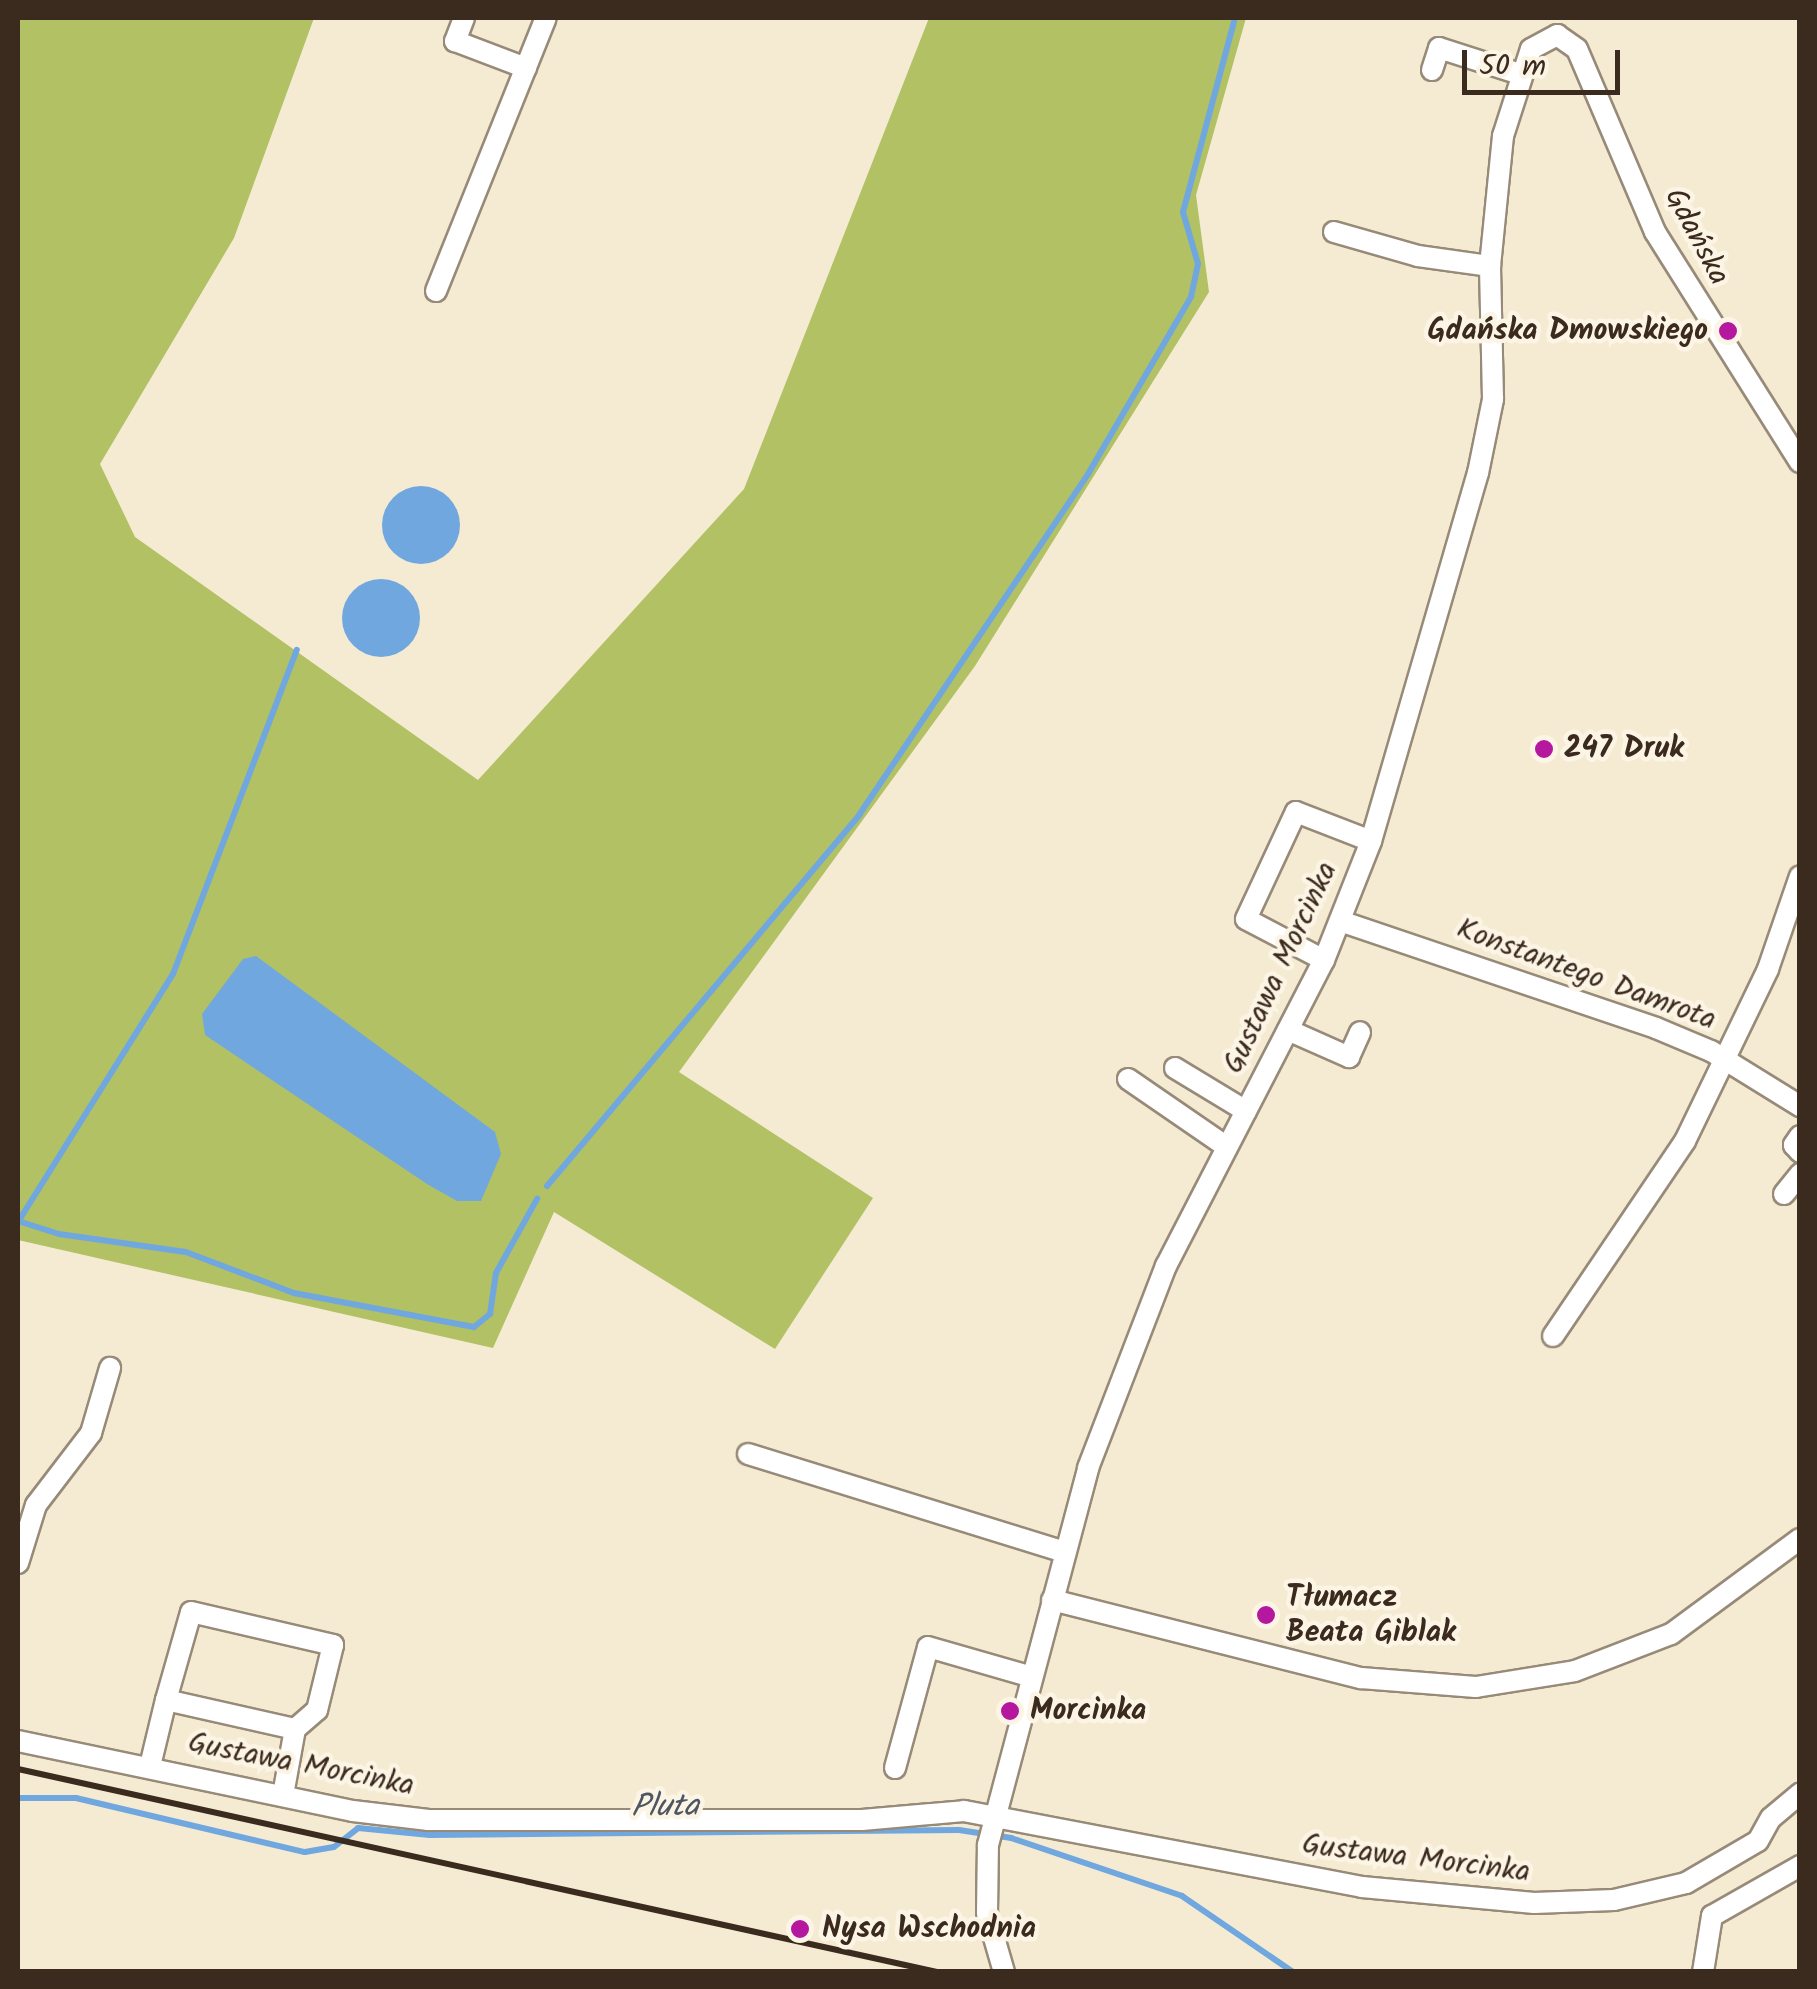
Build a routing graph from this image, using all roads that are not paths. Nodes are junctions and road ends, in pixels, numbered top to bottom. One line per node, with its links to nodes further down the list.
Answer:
1 (464, 18): 4 (street)
2 (546, 18): 4 (street)
3 (1560, 26): 6 (street, Gustawa Morcinka); 10 (street, Gdańska)
4 (526, 68): 9 (street)
5 (1432, 70): 6 (street)
6 (1520, 74): 8 (street, Gustawa Morcinka)
7 (1334, 232): 8 (street)
8 (1490, 266): 11 (street, Gustawa Morcinka)
9 (436, 292)
10 (1800, 462)
11 (1371, 841): 13 (street, Gustawa Morcinka); 14 (street)
12 (1800, 876): 17 (street)
13 (1343, 922): 14 (street, Gustawa Morcinka); 17 (street, Konstantego Damrota)
14 (1324, 960): 15 (street, Gustawa Morcinka)
15 (1288, 1030): 16 (street); 21 (street, Gustawa Morcinka)
16 (1360, 1032)
17 (1727, 1061): 20 (street, Konstantego Damrota); 27 (street)
18 (1174, 1068): 21 (street)
19 (1128, 1078): 23 (street)
20 (1800, 1106)
21 (1246, 1110): 23 (street, Gustawa Morcinka)
22 (1800, 1136): 24 (street)
23 (1228, 1147): 31 (street, Gustawa Morcinka)
24 (1800, 1152)
25 (1800, 1174): 26 (street)
26 (1784, 1194)
27 (1554, 1336)
28 (110, 1368): 32 (street)
29 (748, 1454): 31 (street)
30 (1800, 1540): 33 (street)
31 (1065, 1552): 33 (street, Gustawa Morcinka)
32 (18, 1564)
33 (1052, 1600): 34 (street, Gustawa Morcinka)
34 (1032, 1677): 39 (street); 42 (street, Gustawa Morcinka)
35 (166, 1700): 36 (street); 36 (street); 38 (street)
36 (295, 1729): 41 (street)
37 (18, 1741): 38 (street, Gustawa Morcinka)
38 (150, 1766): 41 (street, Gustawa Morcinka)
39 (895, 1768)
40 (1800, 1794): 42 (street, Gustawa Morcinka)
41 (283, 1795): 42 (street, Gustawa Morcinka)
42 (992, 1829): 44 (street, Gustawa Morcinka)
43 (1800, 1866): 45 (street)
44 (1004, 1972)
45 (1703, 1972)

